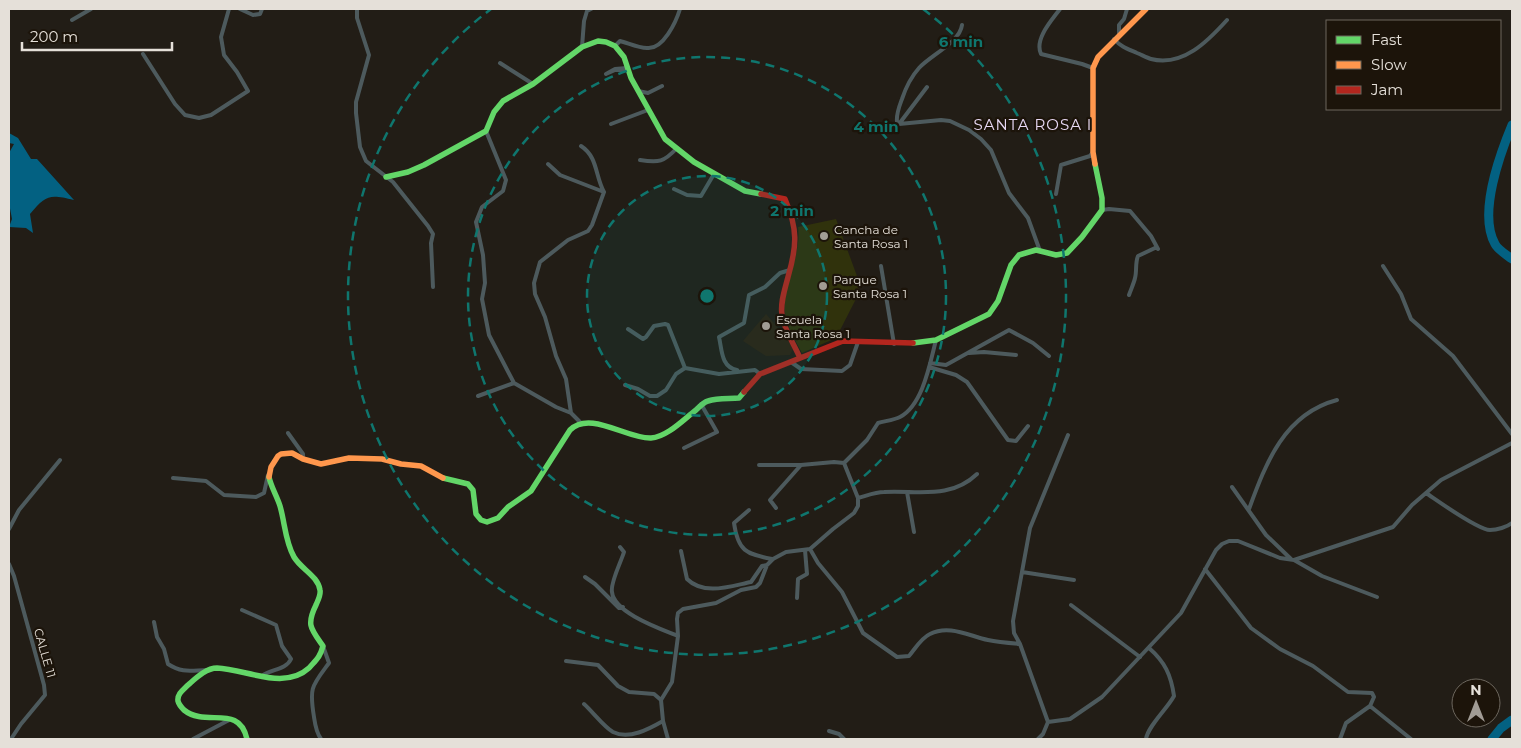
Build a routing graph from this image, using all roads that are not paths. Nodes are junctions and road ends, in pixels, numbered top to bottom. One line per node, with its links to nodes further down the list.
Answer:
1 (91, 9): 11 (street)
2 (229, 9): 17 (street)
3 (240, 9): 4 (street)
4 (262, 9)
5 (357, 9): 35 (street)
6 (591, 9): 16 (street)
7 (680, 9): 15 (street)
8 (1060, 9): 19 (street)
9 (1127, 9): 14 (street)
10 (1146, 9): 14 (street)
11 (72, 20)
12 (1226, 20): 14 (street)
13 (962, 25): 27 (street)
14 (1117, 37): 19 (street)
15 (615, 46): 16 (street); 20 (street)
16 (582, 47): 21 (street)
17 (143, 54)
18 (500, 62): 21 (street)
19 (1093, 68): 31 (street)
20 (628, 69): 20 (street); 24 (street)
21 (533, 84): 28 (street)
22 (662, 86): 24 (street)
23 (927, 87): 27 (street)
24 (638, 90): 25 (street)
25 (648, 110): 26 (street); 30 (street)
26 (611, 124)
27 (898, 124): 40 (street)
28 (486, 131): 35 (street); 59 (street)
29 (581, 146): 37 (street)
30 (676, 148): 32 (street); 34 (street)
31 (1093, 152): 38 (street); 39 (street)
32 (640, 160)
33 (548, 164): 37 (street)
34 (714, 174): 36 (street); 43 (street)
35 (386, 177): 44 (street)
36 (674, 189)
37 (604, 192): 64 (street)
38 (1056, 194)
39 (1102, 210): 40 (street); 45 (street)
40 (1040, 251): 47 (street)
41 (881, 266): 49 (street)
42 (1383, 266): 68 (street)
43 (790, 270): 53 (street); 57 (street)
44 (433, 287)
45 (1129, 295)
46 (628, 329): 56 (street)
47 (936, 340): 49 (street); 55 (street)
48 (858, 342): 49 (street); 53 (street); 54 (street)
49 (894, 344)
50 (965, 354): 51 (street); 52 (street); 55 (street)
51 (1016, 355)
52 (1049, 356)
53 (800, 358): 54 (street)
54 (791, 362): 58 (street)
55 (929, 365): 66 (street); 74 (street)
56 (685, 368): 57 (street); 60 (street)
57 (741, 371): 58 (street)
58 (760, 374): 63 (street)
59 (514, 383): 61 (street); 64 (street)
60 (625, 384)
61 (478, 396)
62 (1337, 400): 85 (street)
63 (701, 404): 65 (street); 71 (street)
64 (571, 412): 65 (street)
65 (581, 424): 72 (street)
66 (1028, 426)
67 (288, 433): 72 (street)
68 (1512, 434)
69 (1068, 435): 99 (street)
70 (1512, 443): 82 (street)
71 (684, 448)
72 (303, 459): 77 (street)
73 (60, 460): 88 (street)
74 (844, 463): 76 (street); 83 (street)
75 (759, 465): 76 (street)
76 (801, 465): 84 (street)
77 (271, 466): 79 (street); 110 (street)
78 (977, 474): 81 (street)
79 (173, 478)
80 (1232, 487): 85 (street)
81 (907, 492): 83 (street); 89 (street)
82 (1426, 493): 87 (street); 95 (street)
83 (858, 498): 91 (street)
84 (776, 508)
85 (1249, 509): 95 (street)
86 (749, 510): 94 (street)
87 (1512, 523)
88 (9, 529)
89 (914, 532)
90 (620, 547): 105 (street)
91 (810, 549): 92 (street); 109 (street)
92 (805, 550): 94 (street); 102 (street)
93 (681, 551): 97 (street)
94 (773, 559): 97 (street)
95 (1293, 560): 98 (street); 103 (street)
96 (9, 564): 123 (street, CALLE 11)
97 (767, 565): 108 (street)
98 (1205, 569): 111 (street); 118 (street)
99 (1022, 572): 101 (street); 109 (street)
100 (585, 577): 105 (street)
101 (1074, 580)
102 (797, 598)
103 (1377, 598)
104 (1071, 605): 112 (street)
105 (623, 607): 108 (street)
106 (242, 610): 115 (street)
107 (154, 622): 114 (street)
108 (678, 636): 116 (street)
109 (1020, 644): 121 (street)
110 (323, 646): 115 (street); 126 (street)
111 (1148, 648): 112 (street); 130 (street)
112 (1140, 657): 121 (street)
113 (566, 661): 116 (street)
114 (209, 670): 115 (street); 119 (street)
115 (262, 676)
116 (661, 700): 120 (street)
117 (584, 704): 120 (street)
118 (1370, 706): 131 (street); 132 (street)
119 (231, 719): 124 (street); 125 (street)
120 (663, 721): 127 (street)
121 (1048, 722): 129 (street)
122 (829, 730): 128 (street)
123 (11, 739)
124 (194, 739)
125 (247, 739)
126 (321, 739)
127 (668, 739)
128 (844, 739)
129 (1038, 739)
130 (1146, 739)
131 (1340, 739)
132 (1410, 739)

